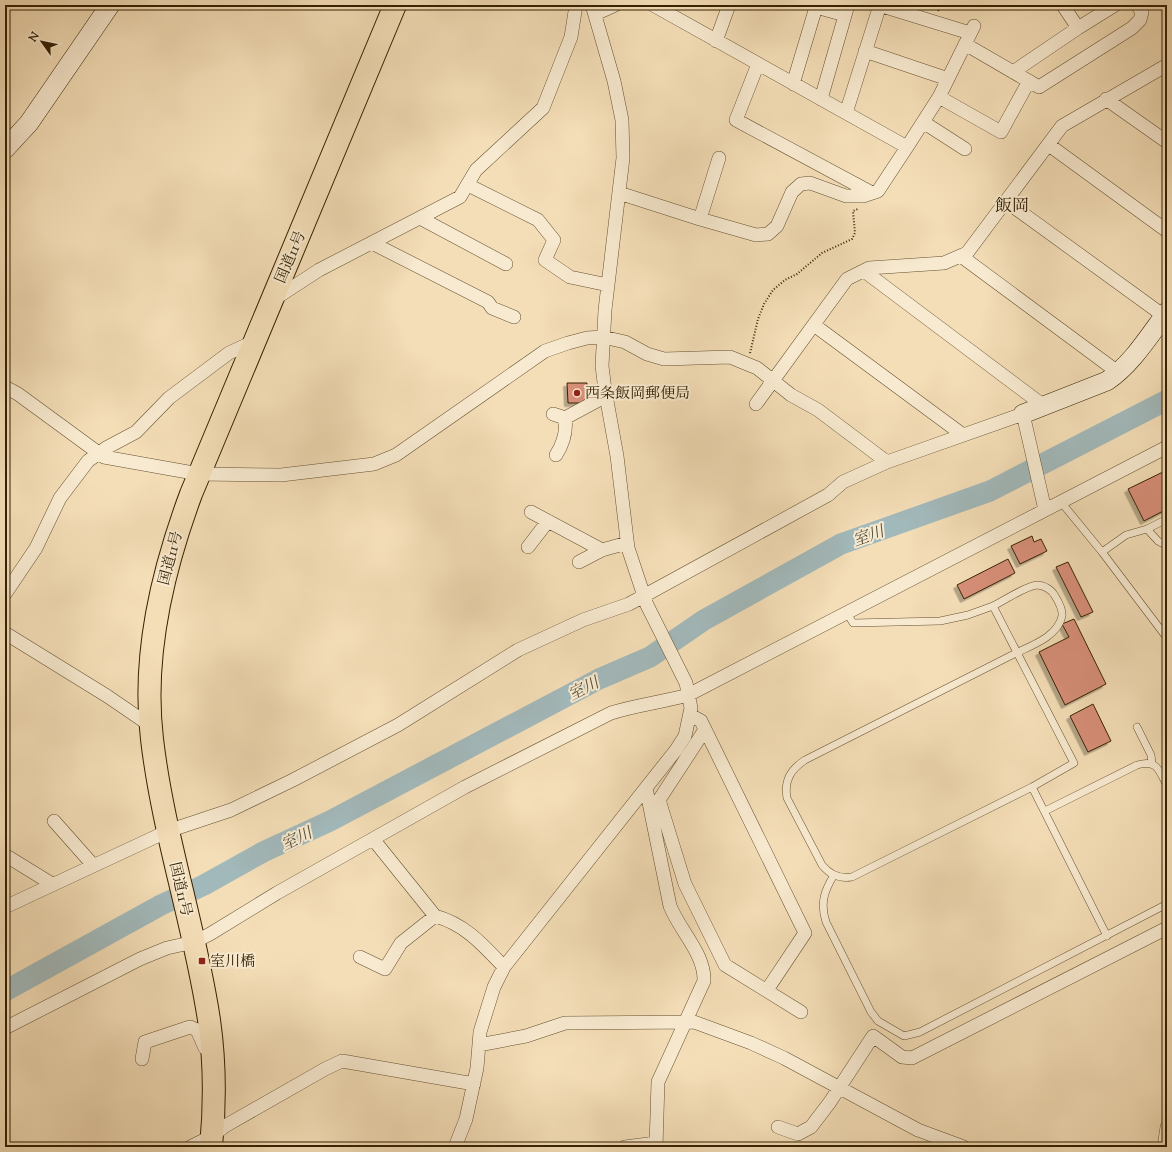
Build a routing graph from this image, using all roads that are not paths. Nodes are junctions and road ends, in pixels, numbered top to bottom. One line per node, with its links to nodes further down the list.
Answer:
1 (110, 5): 31 (street)
2 (395, 5): 46 (highway, 国道11号)
3 (576, 5): 34 (street)
4 (615, 5): 11 (street)
5 (653, 5): 15 (street)
6 (729, 5): 15 (street)
7 (879, 5): 14 (street); 16 (street)
8 (1067, 5): 13 (street)
9 (1115, 5): 13 (street)
10 (1137, 5): 21 (street)
11 (593, 10): 35 (street)
12 (847, 10): 22 (street); 24 (street)
13 (1078, 28): 19 (street)
14 (970, 34): 19 (street); 20 (street)
15 (716, 41): 17 (street)
16 (866, 51): 20 (street); 26 (street)
17 (758, 64): 22 (street); 36 (street)
18 (1167, 65): 25 (street)
19 (1013, 72): 21 (street)
20 (948, 79): 23 (street)
21 (1029, 81): 23 (street)
22 (793, 84): 24 (street)
23 (939, 97): 27 (street)
24 (820, 99): 26 (street)
25 (1106, 99): 28 (street); 29 (street)
26 (846, 113): 30 (street)
27 (923, 122): 30 (street); 32 (street)
28 (1167, 142)
29 (1049, 145): 37 (street); 40 (street)
30 (907, 147): 36 (street)
31 (5, 149)
32 (965, 149)
33 (719, 158): 39 (street)
34 (468, 185): 38 (street); 45 (street)
35 (619, 193): 39 (street); 45 (street)
36 (872, 193): 39 (street)
37 (1007, 202): 42 (street); 47 (street)
38 (420, 218): 41 (street); 43 (street)
39 (700, 219)
40 (1167, 231)
41 (372, 243): 46 (street); 48 (street)
42 (961, 256): 44 (street); 52 (street)
43 (506, 264)
44 (864, 271): 49 (street); 57 (street)
45 (608, 285): 50 (street)
46 (271, 301): 51 (highway, 国道11号)
47 (1165, 314): 52 (street)
48 (514, 317)
49 (814, 324): 53 (street); 59 (street)
50 (604, 338): 53 (street); 55 (street); 64 (street)
51 (255, 341): 61 (street); 64 (highway, 国道11号)
52 (1119, 373): 57 (street)
53 (773, 380): 56 (street); 63 (street)
54 (5, 387): 61 (street)
55 (606, 396): 62 (street); 71 (street)
56 (756, 404)
57 (1044, 406): 58 (street)
58 (1024, 421): 59 (street); 66 (street)
59 (963, 435): 63 (street)
60 (1167, 447): 65 (street)
61 (98, 454): 64 (street); 77 (street)
62 (556, 455)
63 (888, 462): 78 (street)
64 (199, 474): 86 (highway, 国道11号)
65 (1061, 502): 66 (street); 75 (lane)
66 (1044, 504): 80 (street)
67 (531, 512): 69 (street)
68 (1167, 519): 70 (lane)
69 (548, 521): 73 (street); 74 (street)
70 (1148, 529): 72 (lane); 75 (lane)
71 (627, 543): 74 (street); 78 (street)
72 (1167, 546)
73 (528, 547)
74 (602, 550): 76 (street)
75 (1102, 552): 82 (lane)
76 (579, 562)
77 (5, 594)
78 (645, 600): 84 (street); 95 (street)
79 (992, 606): 80 (lane); 83 (lane); 83 (lane)
80 (847, 612): 84 (street)
81 (5, 633): 86 (street)
82 (1167, 638)
83 (1016, 653): 91 (lane); 99 (lane)
84 (687, 689): 85 (street); 96 (street)
85 (690, 715): 88 (street); 92 (street)
86 (151, 726): 95 (highway, 国道11号)
87 (1137, 727): 89 (lane)
88 (704, 731): 110 (street); 110 (street)
89 (1152, 763): 90 (lane); 93 (lane)
90 (1167, 786)
91 (1032, 787): 93 (lane); 99 (lane)
92 (646, 788): 109 (street); 112 (street)
93 (1045, 811): 106 (lane)
94 (54, 821): 98 (street)
95 (169, 833): 98 (street); 107 (highway, 国道11号)
96 (373, 839): 104 (street); 107 (street)
97 (5, 855): 100 (street)
98 (93, 865): 100 (street)
99 (834, 875): 106 (lane)
100 (49, 882): 101 (street); 103 (street)
101 (5, 900)
102 (1167, 904): 106 (lane)
103 (5, 907)
104 (435, 916): 108 (street); 109 (street)
105 (1167, 928): 118 (street)
106 (1107, 936)
107 (192, 938): 113 (street); 115 (highway, 国道11号)
108 (360, 957)
109 (504, 966): 114 (street)
110 (768, 990): 111 (street)
111 (801, 1012)
112 (685, 1023): 114 (street); 118 (street); 122 (street)
113 (5, 1028)
114 (479, 1045): 117 (street)
115 (212, 1054): 116 (street); 121 (highway, 国道11号)
116 (142, 1059)
117 (474, 1084): 121 (street); 124 (street)
118 (839, 1089): 119 (street); 126 (street)
119 (778, 1126)
120 (1167, 1127): 127 (street)
121 (211, 1142): 123 (street)
122 (656, 1145): 125 (street)
123 (190, 1147)
124 (455, 1147)
125 (625, 1147)
126 (964, 1147)
127 (1164, 1147)

